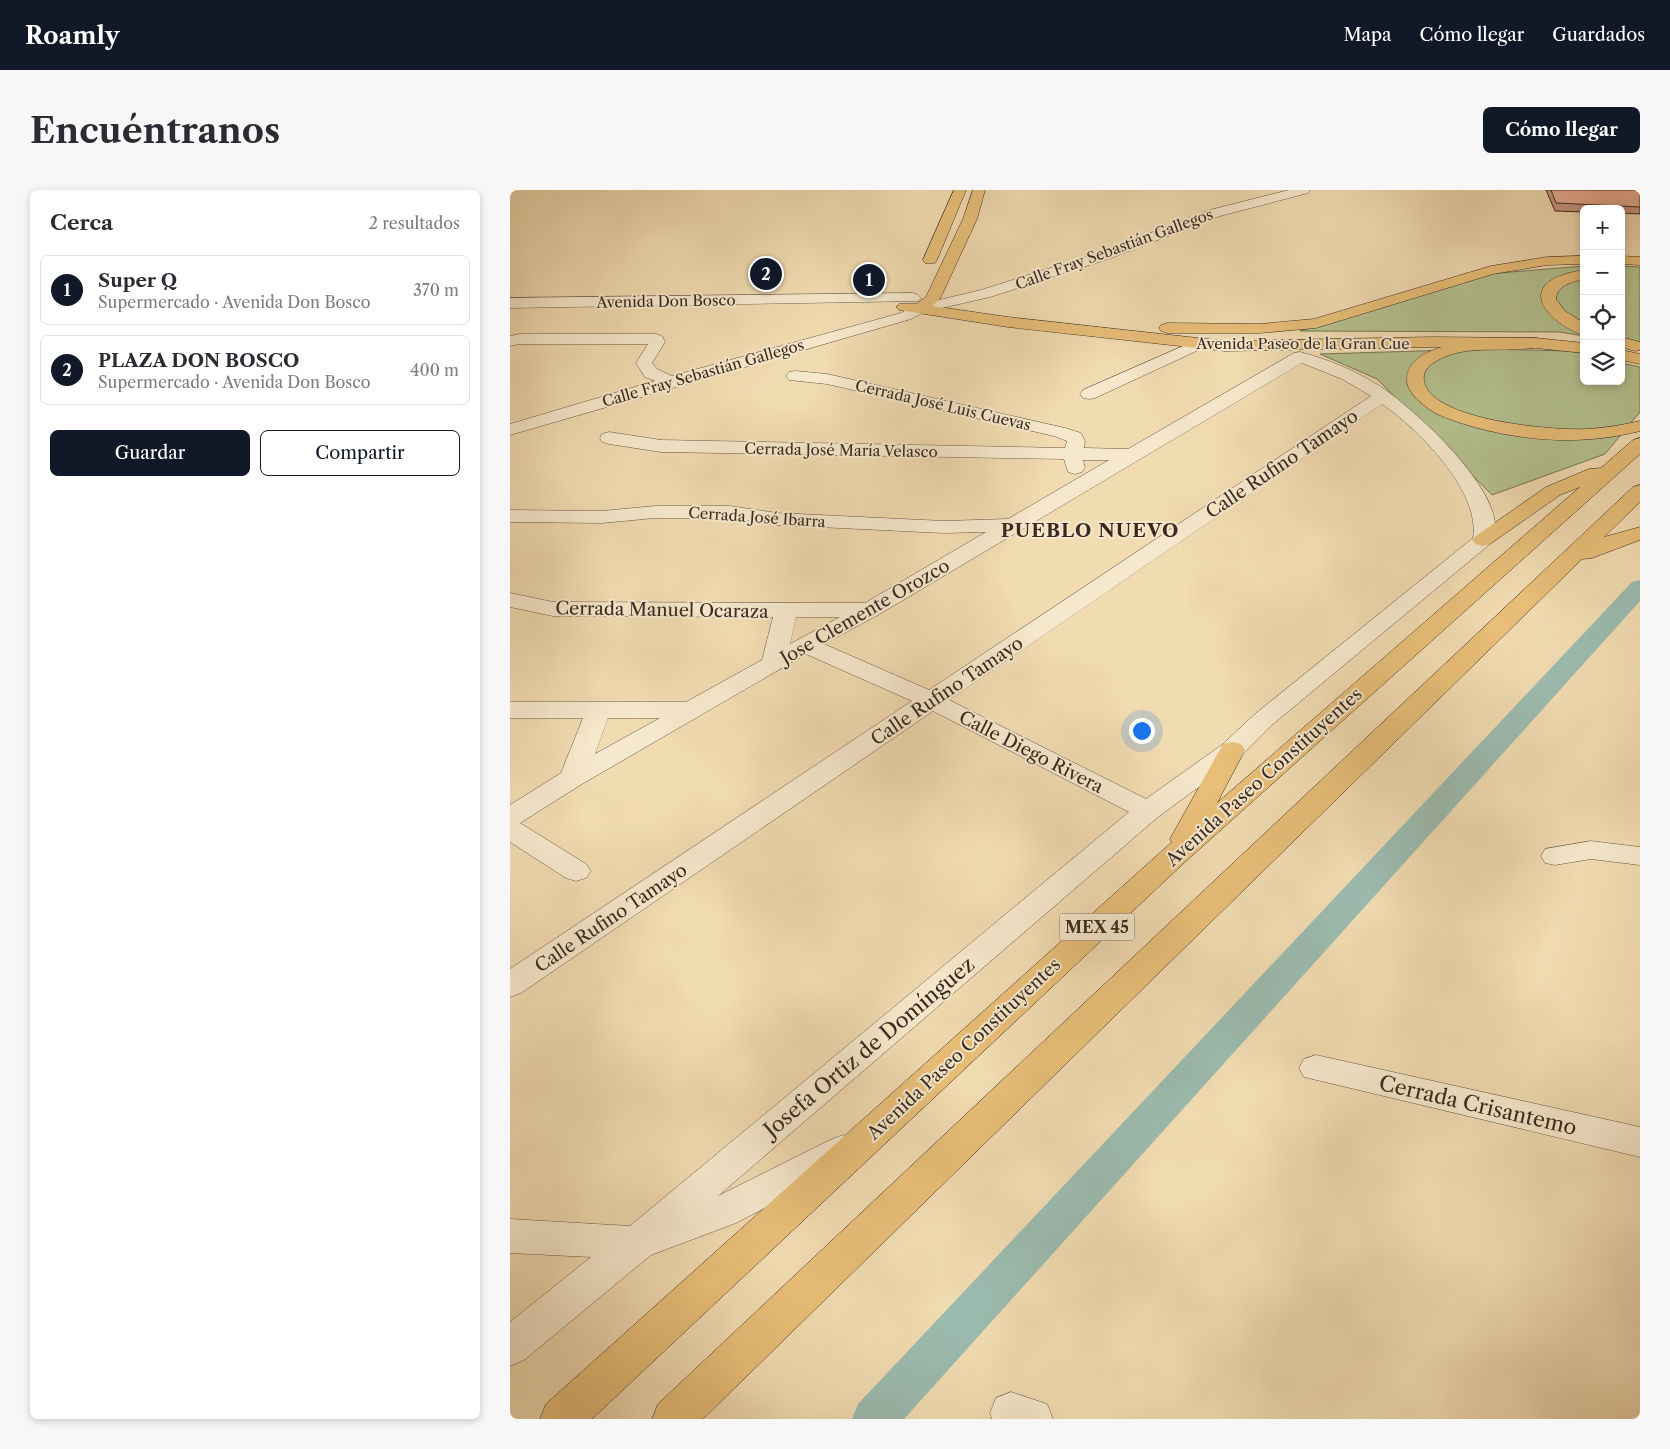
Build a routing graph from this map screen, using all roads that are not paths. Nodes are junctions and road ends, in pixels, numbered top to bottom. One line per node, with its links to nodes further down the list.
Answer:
1 (960, 190): 7 (main road)
2 (979, 190): 11 (main road)
3 (1304, 190): 12 (street, Calle Fray Sebastián Gallegos)
4 (1580, 260): 18 (main road)
5 (1625, 260): 6 (main road)
6 (1640, 261)
7 (925, 272)
8 (1625, 272): 9 (main road)
9 (1640, 273)
10 (1580, 275): 19 (main road)
11 (932, 299): 12 (main road, Avenida Paseo de la Gran Cue); 14 (main road, Avenida Paseo de la Gran Cue)
12 (955, 302): 14 (street, Calle Fray Sebastián Gallegos); 16 (main road, Avenida Paseo de la Gran Cue)
13 (510, 303): 14 (street, Avenida Don Bosco)
14 (910, 304): 15 (street, Avenida Don Bosco); 17 (main road, Avenida Paseo de la Gran Cue); 29 (street, Calle Fray Sebastián Gallegos)
15 (510, 308)
16 (1004, 308): 17 (main road); 18 (main road, Avenida Paseo de la Gran Cue)
17 (982, 318): 24 (main road, Avenida Paseo de la Gran Cue)
18 (1167, 328): 21 (main road, Avenida Paseo de la Gran Cue)
19 (1580, 328)
20 (510, 340): 29 (street)
21 (1580, 340)
22 (1433, 342): 23 (main road, Avenida Paseo de la Gran Cue); 25 (main road, Avenida Paseo de la Gran Cue); 27 (main road)
23 (1536, 343): 26 (main road, Avenida Paseo de la Gran Cue); 32 (main road)
24 (1197, 345): 25 (main road, Avenida Paseo de la Gran Cue); 30 (street)
25 (1225, 346): 27 (main road)
26 (1580, 348)
27 (1294, 361): 31 (street); 37 (street, Jose Clemente Orozco)
28 (794, 376): 36 (street, Cerrada José Luis Cuevas)
29 (671, 382): 33 (street, Calle Fray Sebastián Gallegos)
30 (1089, 394)
31 (1377, 400): 45 (street); 53 (street, Calle Rufino Tamayo)
32 (1640, 426)
33 (510, 430)
34 (610, 438): 36 (street, Cerrada José María Velasco)
35 (1640, 444): 38 (main road, Avenida Paseo Constituyentes / MEX 45)
36 (1073, 454): 37 (street, Cerrada José María Velasco); 39 (street)
37 (1134, 455): 39 (street, Jose Clemente Orozco)
38 (1618, 464): 45 (main road); 62 (main road, Avenida Paseo Constituyentes / MEX 45)
39 (1078, 486): 42 (street, Jose Clemente Orozco)
40 (1640, 491): 46 (main road, MEX 45)
41 (510, 516): 43 (street, Cerrada José Ibarra)
42 (1014, 525): 43 (street, Cerrada José Ibarra); 47 (street, Jose Clemente Orozco)
43 (944, 526): 47 (street)
44 (1640, 533): 46 (main road)
45 (1483, 540): 57 (street, Josefa Ortiz de Domínguez)
46 (1569, 559): 74 (main road, MEX 45)
47 (940, 569): 49 (street, Jose Clemente Orozco)
48 (510, 600): 50 (street, Cerrada Manuel Ocaraza)
49 (870, 610): 50 (street, Cerrada Manuel Ocaraza); 51 (street, Jose Clemente Orozco)
50 (786, 612): 52 (street, Cerrada Manuel Ocaraza)
51 (805, 644): 52 (street, Jose Clemente Orozco); 53 (street, Calle Diego Rivera)
52 (773, 664): 56 (street, Jose Clemente Orozco)
53 (932, 701): 59 (street, Calle Diego Rivera); 66 (street, Calle Rufino Tamayo)
54 (599, 709): 55 (street); 56 (street); 58 (street)
55 (510, 710)
56 (695, 710): 58 (street, Jose Clemente Orozco)
57 (1232, 750): 59 (street, Josefa Ortiz de Domínguez); 62 (main road)
58 (573, 778): 60 (street, Jose Clemente Orozco)
59 (1148, 812): 71 (street, Josefa Ortiz de Domínguez)
60 (510, 817)
61 (510, 829): 65 (street)
62 (1175, 855): 68 (main road, Avenida Paseo Constituyentes / MEX 45)
63 (1555, 856): 64 (street)
64 (1640, 856)
65 (576, 871)
66 (510, 985)
67 (1316, 1068): 69 (street, Cerrada Crisantemo)
68 (868, 1137): 71 (street); 73 (main road, Avenida Paseo Constituyentes / MEX 45)
69 (1640, 1142)
70 (510, 1236): 71 (street)
71 (637, 1243): 72 (street, Josefa Ortiz de Domínguez)
72 (510, 1347)
73 (561, 1419)
74 (673, 1419)

